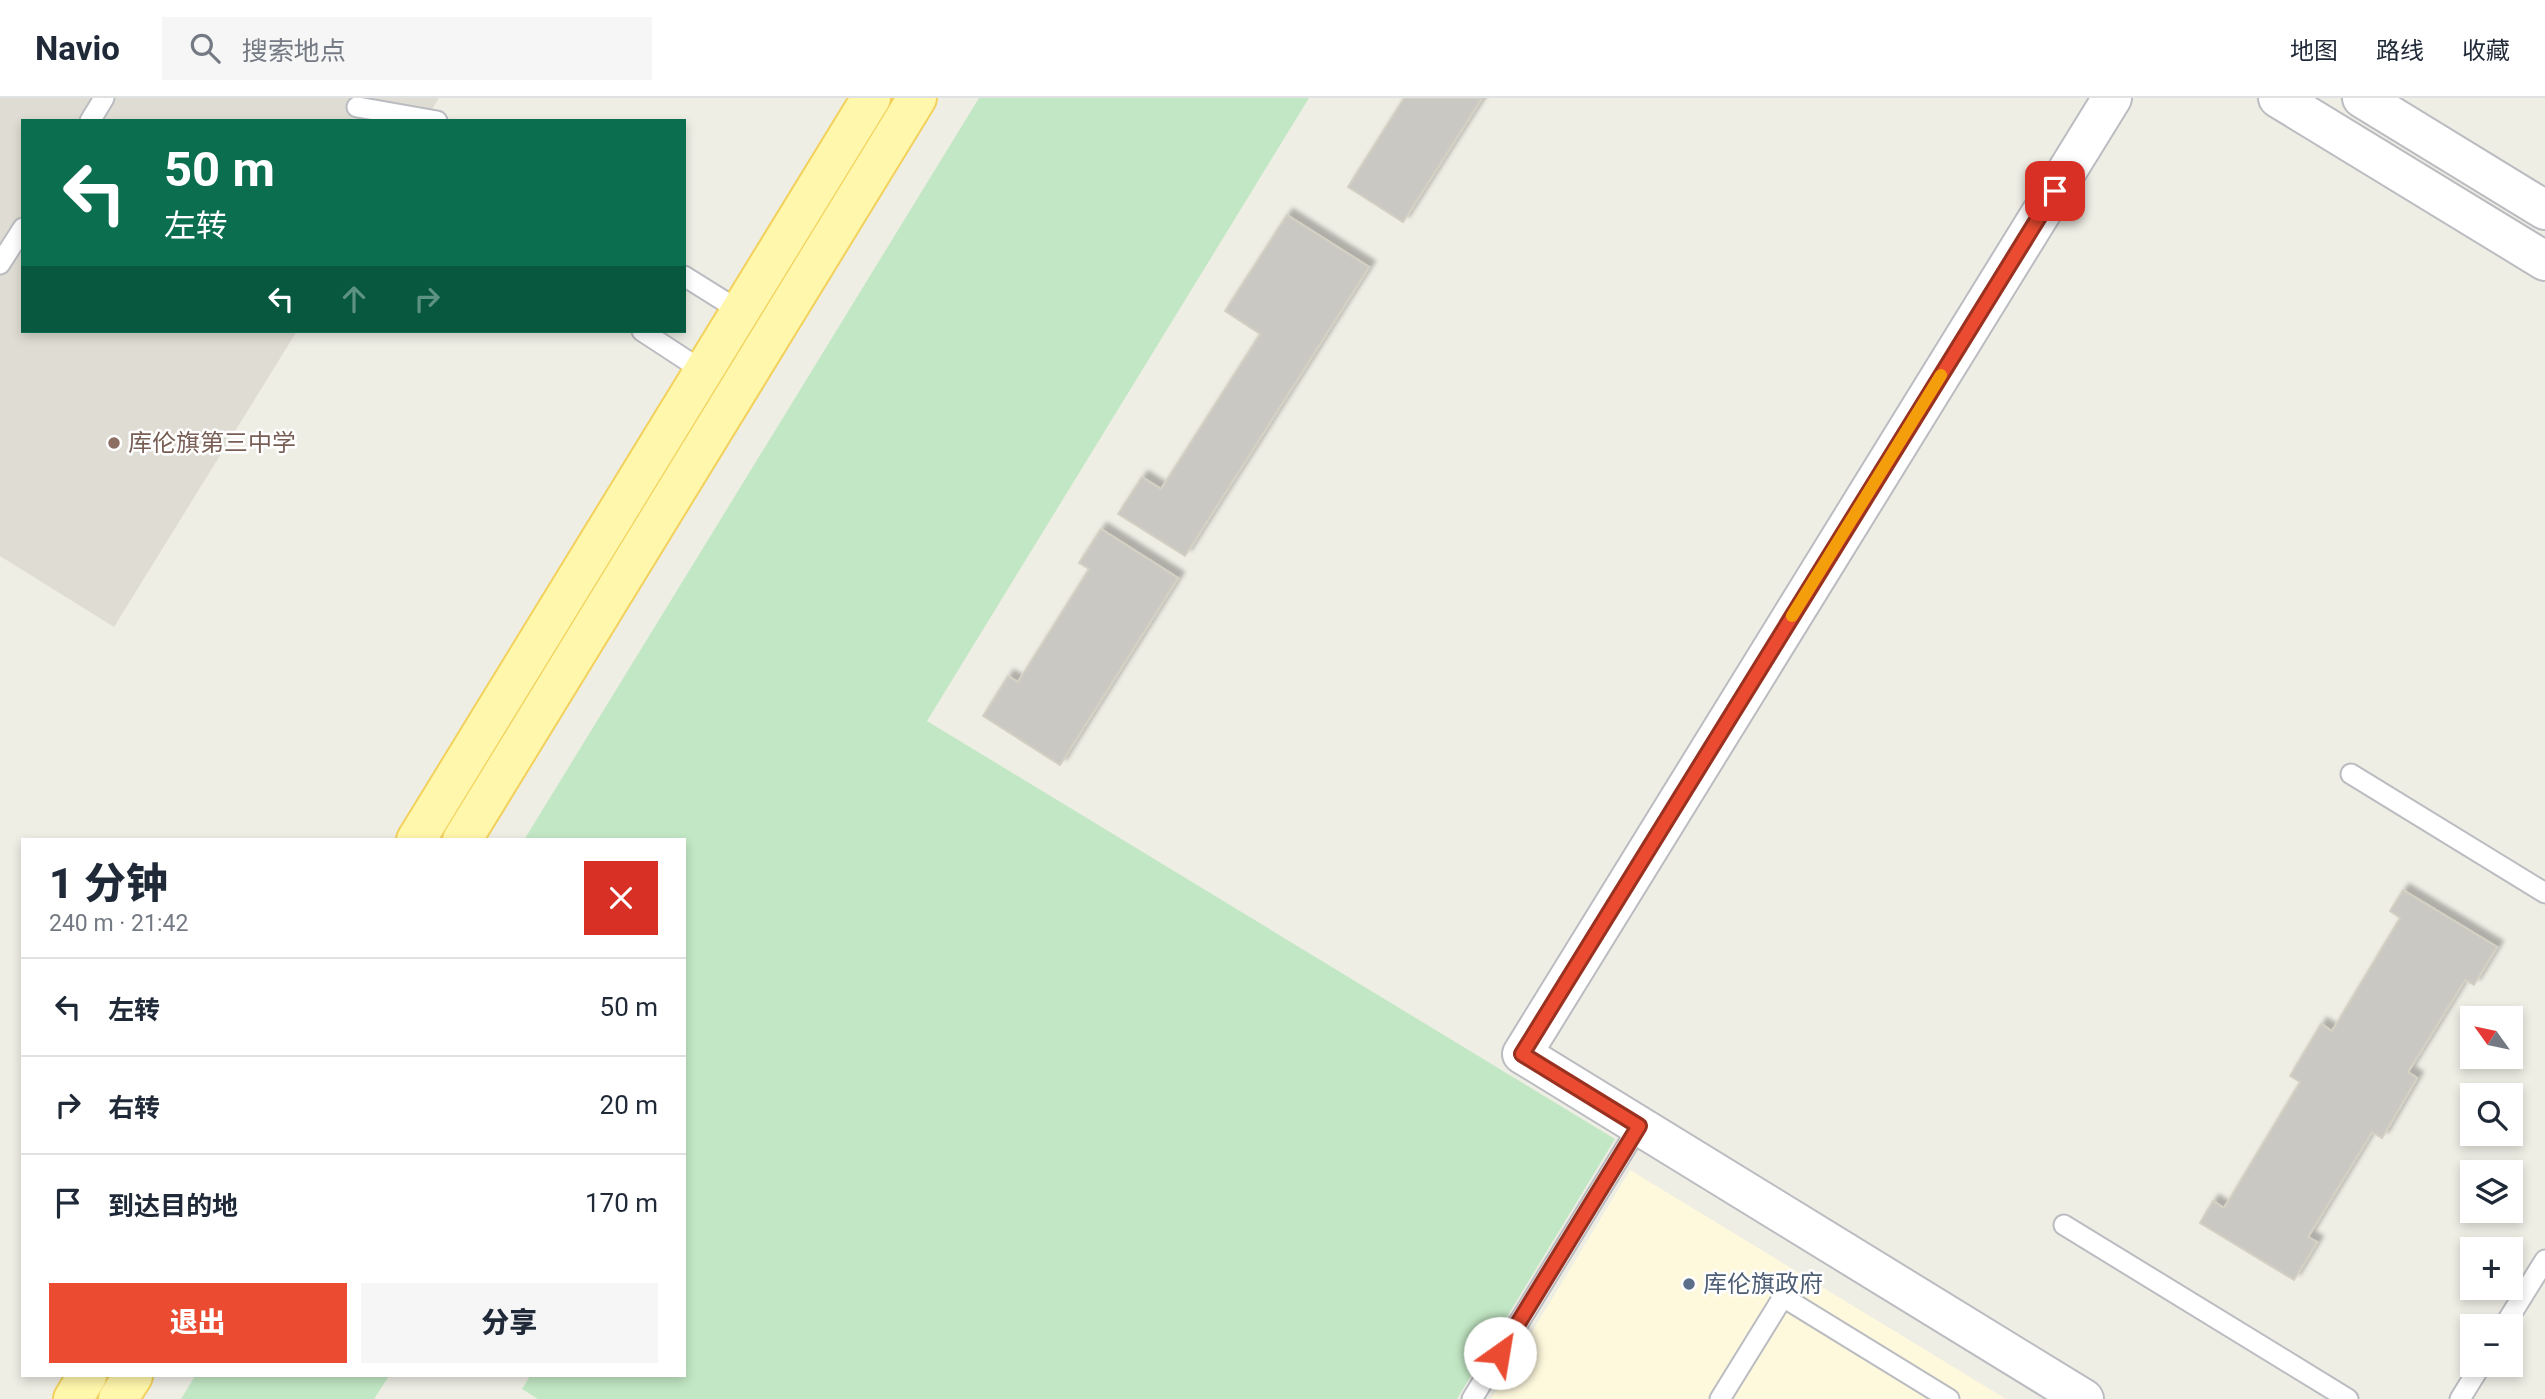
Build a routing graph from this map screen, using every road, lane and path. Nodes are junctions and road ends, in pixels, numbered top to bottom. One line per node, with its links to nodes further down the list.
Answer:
1 (104, 98): 8 (lane)
2 (871, 98): 15 (main road)
3 (917, 98): 20 (main road)
4 (2112, 98): 22 (street)
5 (2278, 98): 12 (street)
6 (2362, 98): 10 (street)
7 (356, 109): 9 (lane)
8 (91, 119)
9 (424, 119)
10 (2545, 210)
11 (19, 238): 13 (lane)
12 (2545, 261)
13 (0, 264)
14 (686, 277): 15 (lane)
15 (740, 311): 17 (main road)
16 (645, 333): 17 (lane)
17 (703, 371): 19 (main road)
18 (2351, 774): 21 (lane)
19 (417, 838)
20 (462, 838)
21 (2545, 893)
22 (1639, 1126): 31 (lane); 34 (street)
23 (2064, 1225): 35 (lane)
24 (2545, 1261): 25 (lane)
25 (2512, 1314)
26 (87, 1377): 29 (main road)
27 (132, 1377): 30 (main road)
28 (2474, 1377): 36 (lane)
29 (73, 1399)
30 (118, 1399)
31 (1472, 1399)
32 (1720, 1399): 33 (lane)
33 (1949, 1399)
34 (2084, 1399)
35 (2348, 1399)
36 (2460, 1399)

